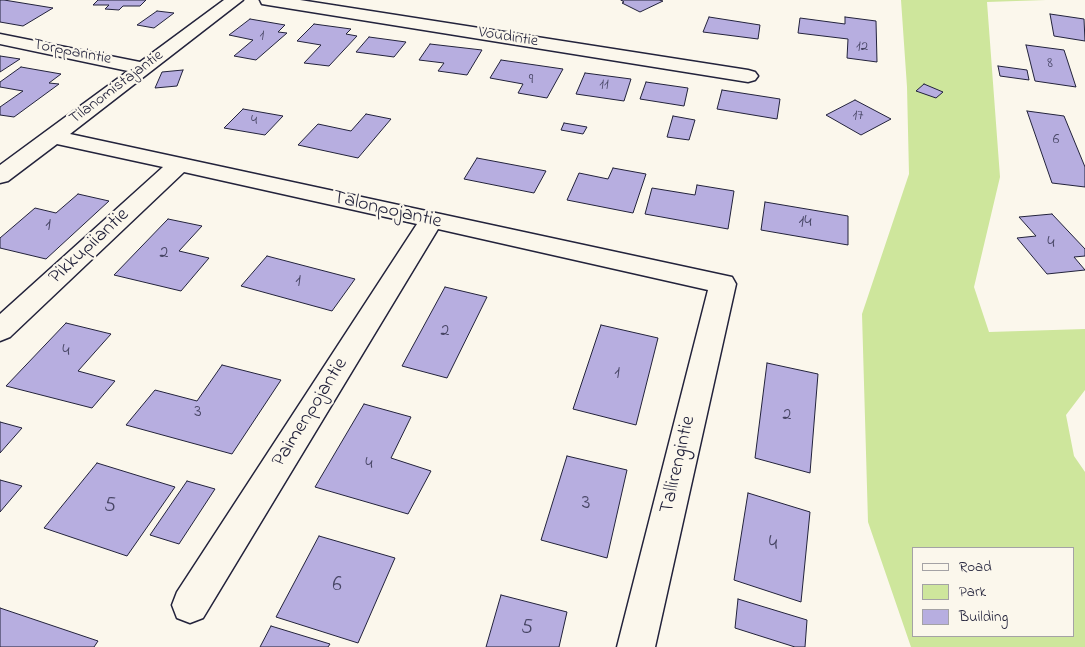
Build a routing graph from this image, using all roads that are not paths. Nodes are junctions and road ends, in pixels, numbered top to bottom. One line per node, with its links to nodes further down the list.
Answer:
1 (234, 0): 4 (street, Tilanomistajantie)
2 (268, 0): 5 (street, Voudintie)
3 (0, 40): 4 (street, Torpparintie)
4 (143, 68): 6 (street, Tilanomistajantie)
5 (748, 76)
6 (52, 136): 7 (street, Talonpojantie); 8 (street, Tilanomistajantie)
7 (179, 164): 9 (street, Talonpojantie); 11 (street, Pikkupiiantie)
8 (0, 176)
9 (431, 221): 10 (street, Talonpojantie); 12 (street, Paimenpojantie)
10 (722, 284): 13 (street, Tallirengintie)
11 (0, 330)
12 (190, 605)
13 (636, 647)

